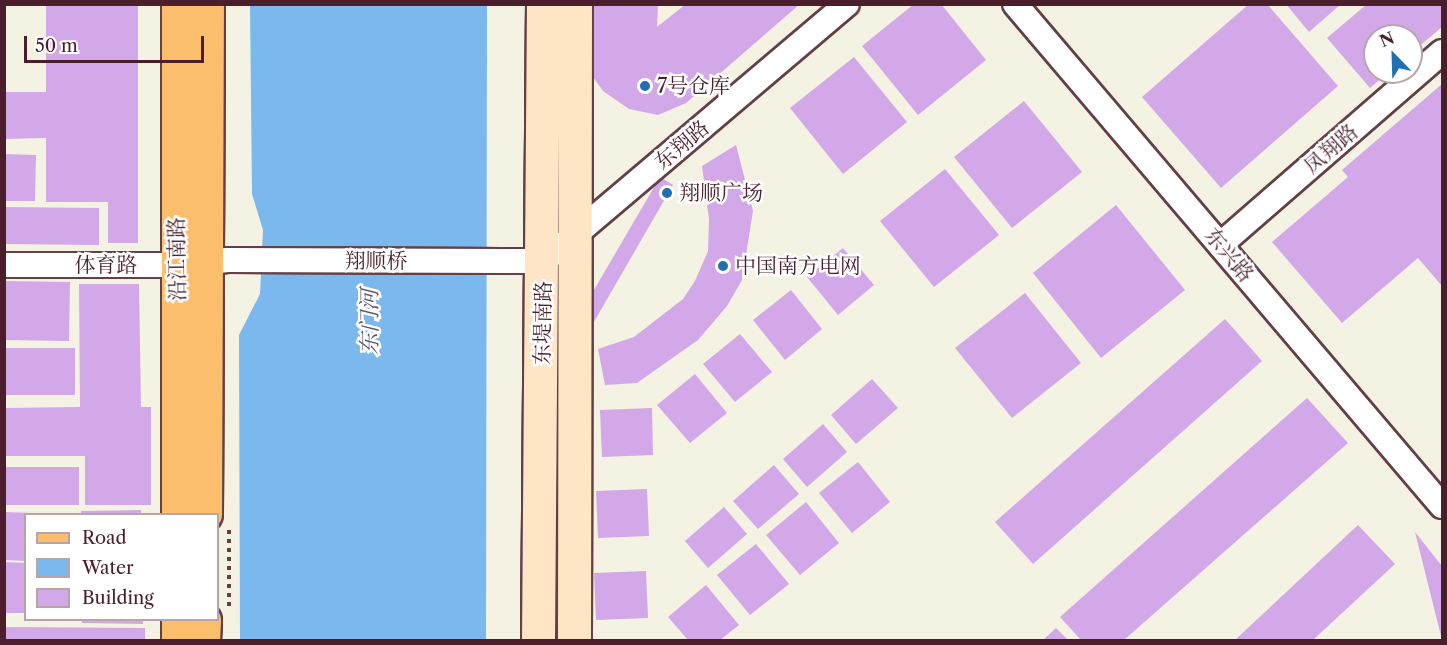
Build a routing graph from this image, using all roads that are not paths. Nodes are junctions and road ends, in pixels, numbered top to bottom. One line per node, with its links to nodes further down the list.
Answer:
1 (178, 4): 11 (main road, 沿江南路)
2 (207, 4): 11 (main road, 沿江南路)
3 (543, 4): 10 (main road, 东堤南路)
4 (575, 4): 8 (main road, 东堤南路)
5 (847, 4): 8 (street, 东翔路)
6 (1015, 4): 9 (street, 东兴路)
7 (1443, 52): 9 (street, 凤翔路)
8 (577, 234): 10 (street, 东翔路); 21 (main road, 东堤南路)
9 (1220, 245): 13 (street, 东兴路)
10 (544, 261): 11 (street, 翔顺桥); 20 (main road, 东堤南路)
11 (193, 265): 12 (street, 体育路); 14 (main road, 沿江南路); 15 (main road, 沿江南路)
12 (4, 266)
13 (1443, 506)
14 (178, 513)
15 (205, 513)
16 (178, 621): 18 (main road)
17 (204, 621): 19 (main road)
18 (178, 640)
19 (203, 640)
20 (538, 640)
21 (574, 640)

